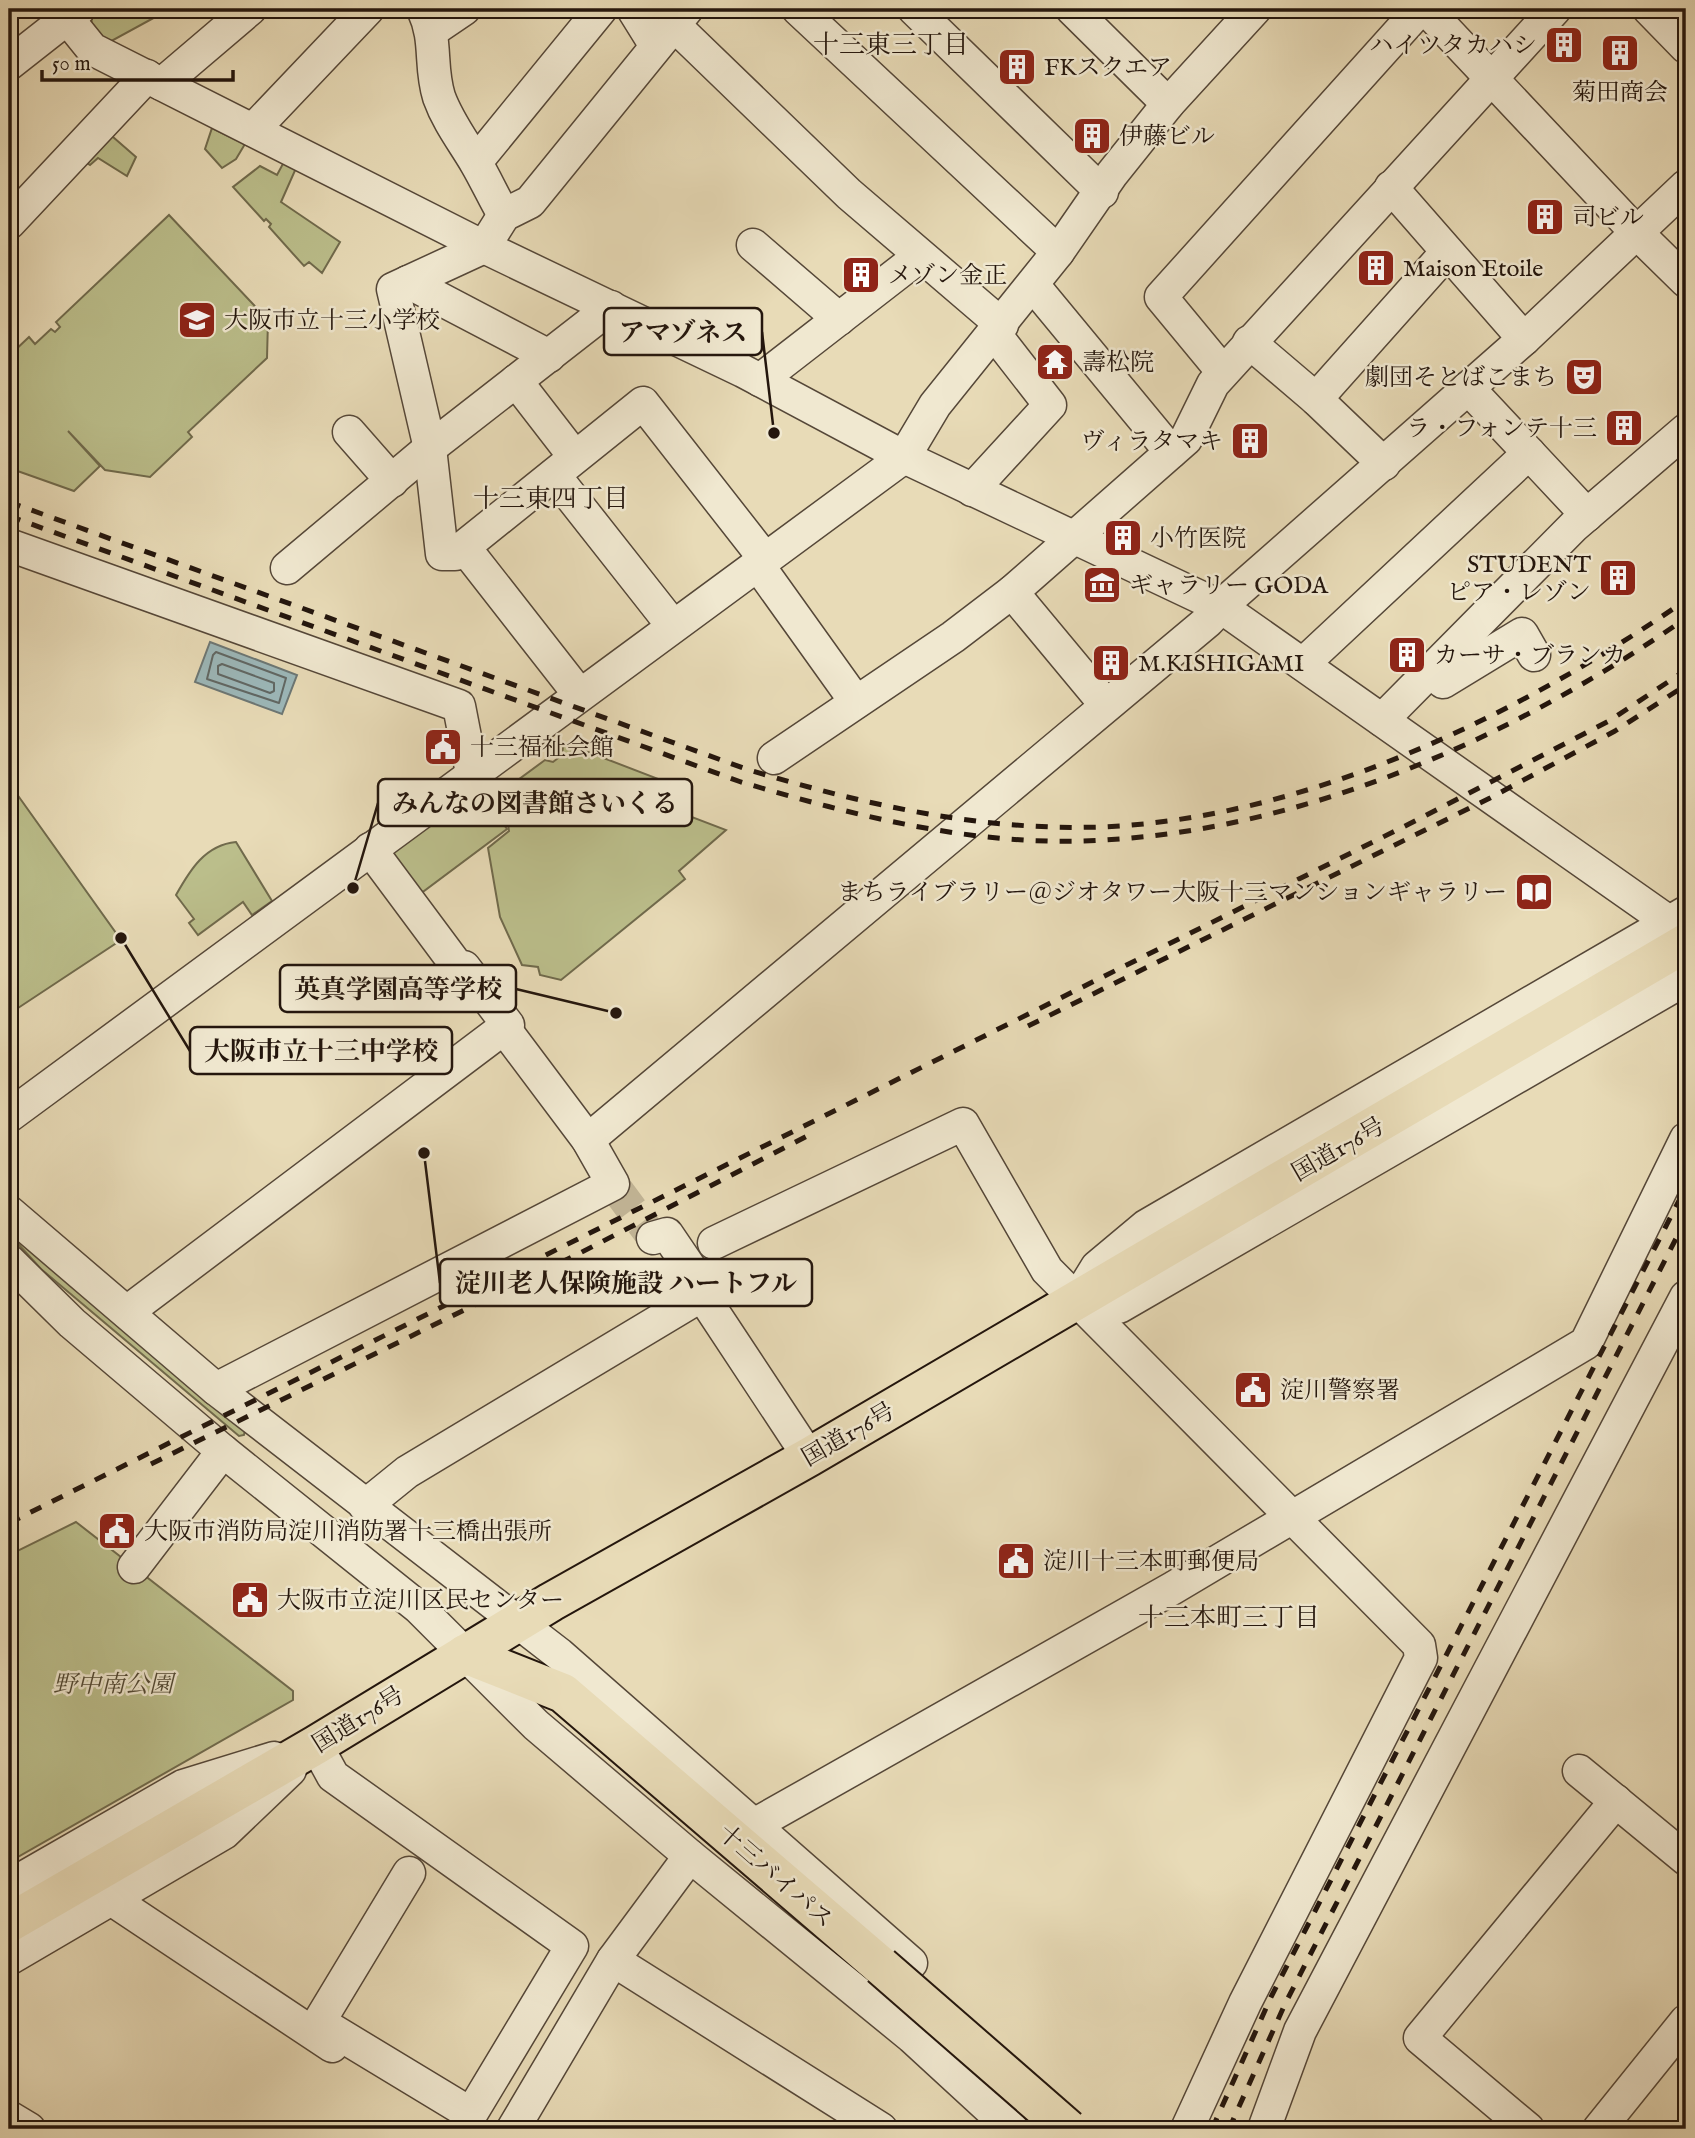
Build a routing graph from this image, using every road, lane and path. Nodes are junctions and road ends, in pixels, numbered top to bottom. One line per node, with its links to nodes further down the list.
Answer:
1 (250, 9): 19 (street)
2 (368, 9): 21 (street)
3 (464, 9): 14 (street)
4 (601, 9): 22 (street)
5 (633, 9): 15 (street)
6 (798, 9): 31 (street)
7 (915, 9): 25 (street)
8 (1072, 9): 20 (street)
9 (1423, 9): 18 (street); 43 (street)
10 (1555, 9): 18 (street)
11 (1649, 9): 16 (street)
12 (1244, 13): 20 (street)
13 (57, 17): 17 (street); 19 (street)
14 (428, 20): 22 (street)
15 (672, 27): 26 (street); 33 (street)
16 (1686, 47)
17 (9, 64)
18 (1490, 78): 24 (street); 28 (street)
19 (155, 80): 21 (street); 27 (street)
20 (1168, 104): 25 (street)
21 (253, 130): 30 (street)
22 (476, 162): 26 (street)
23 (1686, 186): 28 (street)
24 (1391, 187): 32 (street); 41 (street)
25 (1102, 192): 31 (street)
26 (503, 215): 30 (street)
27 (9, 223)
28 (1637, 233): 34 (street); 40 (street)
29 (753, 245): 38 (street)
30 (484, 247): 35 (street); 37 (street)
31 (1058, 252): 36 (street)
32 (1447, 252): 40 (street); 47 (street)
33 (920, 256): 38 (street); 39 (street)
34 (1686, 281)
35 (408, 282): 42 (street); 50 (street)
36 (1033, 285): 39 (street); 51 (street)
37 (611, 307): 42 (street); 44 (street)
38 (839, 318): 44 (street)
39 (998, 329): 53 (street); 57 (street)
40 (1524, 339): 46 (street)
41 (1249, 342): 43 (street); 47 (street)
42 (550, 356): 45 (street)
43 (1223, 372): 51 (street)
44 (761, 380): 53 (street)
45 (516, 381): 50 (street); 55 (street)
46 (1468, 388): 52 (street); 54 (street)
47 (1317, 399): 54 (street)
48 (1686, 430): 58 (street)
49 (349, 432): 56 (street)
50 (430, 448): 56 (street); 61 (street)
51 (1171, 452): 59 (street)
52 (1529, 453): 58 (street); 68 (street)
53 (904, 457): 57 (street); 62 (street)
54 (1384, 464): 65 (street)
55 (564, 466): 61 (street); 62 (street); 66 (street)
56 (391, 481): 63 (street)
57 (972, 490): 59 (street)
58 (1587, 515): 69 (street)
59 (1076, 537): 64 (street); 65 (street)
60 (9, 545): 75 (street)
61 (464, 547): 70 (street)
62 (762, 562): 66 (street); 71 (street)
63 (287, 568)
64 (1012, 592): 71 (street); 72 (street)
65 (1221, 607): 68 (street); 72 (street)
66 (673, 626): 70 (street)
67 (1534, 655): 69 (street)
68 (1303, 664): 73 (street)
69 (1429, 670): 73 (street)
70 (579, 694): 75 (street)
71 (856, 702): 74 (street)
72 (1106, 705): 82 (street)
73 (1382, 720): 77 (street)
74 (774, 758)
75 (472, 773): 76 (street)
76 (370, 849): 79 (street); 80 (street)
77 (1682, 928): 89 (highway, 国道176号); 89 (street)
78 (1686, 979): 89 (street)
79 (504, 1028): 82 (street); 90 (street)
80 (9, 1116)
81 (1686, 1139): 95 (street)
82 (588, 1140): 91 (street)
83 (9, 1212): 90 (street)
84 (653, 1238): 87 (street)
85 (714, 1243): 89 (street)
86 (9, 1261): 92 (street)
87 (702, 1296): 93 (street); 94 (street)
88 (1686, 1297): 123 (street)
89 (1076, 1301): 93 (highway, 国道176号); 95 (street)
90 (127, 1312): 91 (street)
91 (216, 1389): 94 (street)
92 (223, 1451): 96 (street); 98 (street)
93 (809, 1457): 97 (highway, 国道176号)
94 (365, 1506): 97 (street)
95 (1291, 1519): 102 (street); 122 (street)
96 (134, 1567)
97 (517, 1622): 98 (highway, 国道176号); 102 (street)
98 (465, 1654): 99 (highway, 国道176号); 103 (street); 111 (highway, 十三バイパス)
99 (316, 1745): 105 (street); 106 (street); 107 (street); 108 (highway, 国道176号)
100 (1579, 1771): 101 (street)
101 (1616, 1801): 104 (street); 124 (street)
102 (754, 1825): 111 (street)
103 (690, 1856): 110 (street); 112 (street)
104 (1686, 1859)
105 (409, 1873)
106 (9, 1886)
107 (111, 1899): 109 (street); 117 (street)
108 (9, 1923)
109 (9, 1959)
110 (613, 1960): 115 (street); 118 (street)
111 (896, 1964): 112 (street); 121 (highway, 十三バイパス, bridge)
112 (874, 2006): 120 (street)
113 (1686, 2021): 125 (street)
114 (9, 2117): 116 (street)
115 (845, 2120): 119 (street)
116 (29, 2129)
117 (463, 2129)
118 (513, 2129)
119 (881, 2129)
120 (1012, 2129)
121 (1068, 2129)
122 (1187, 2129)
123 (1264, 2129)
124 (1528, 2129)
125 (1599, 2129)

